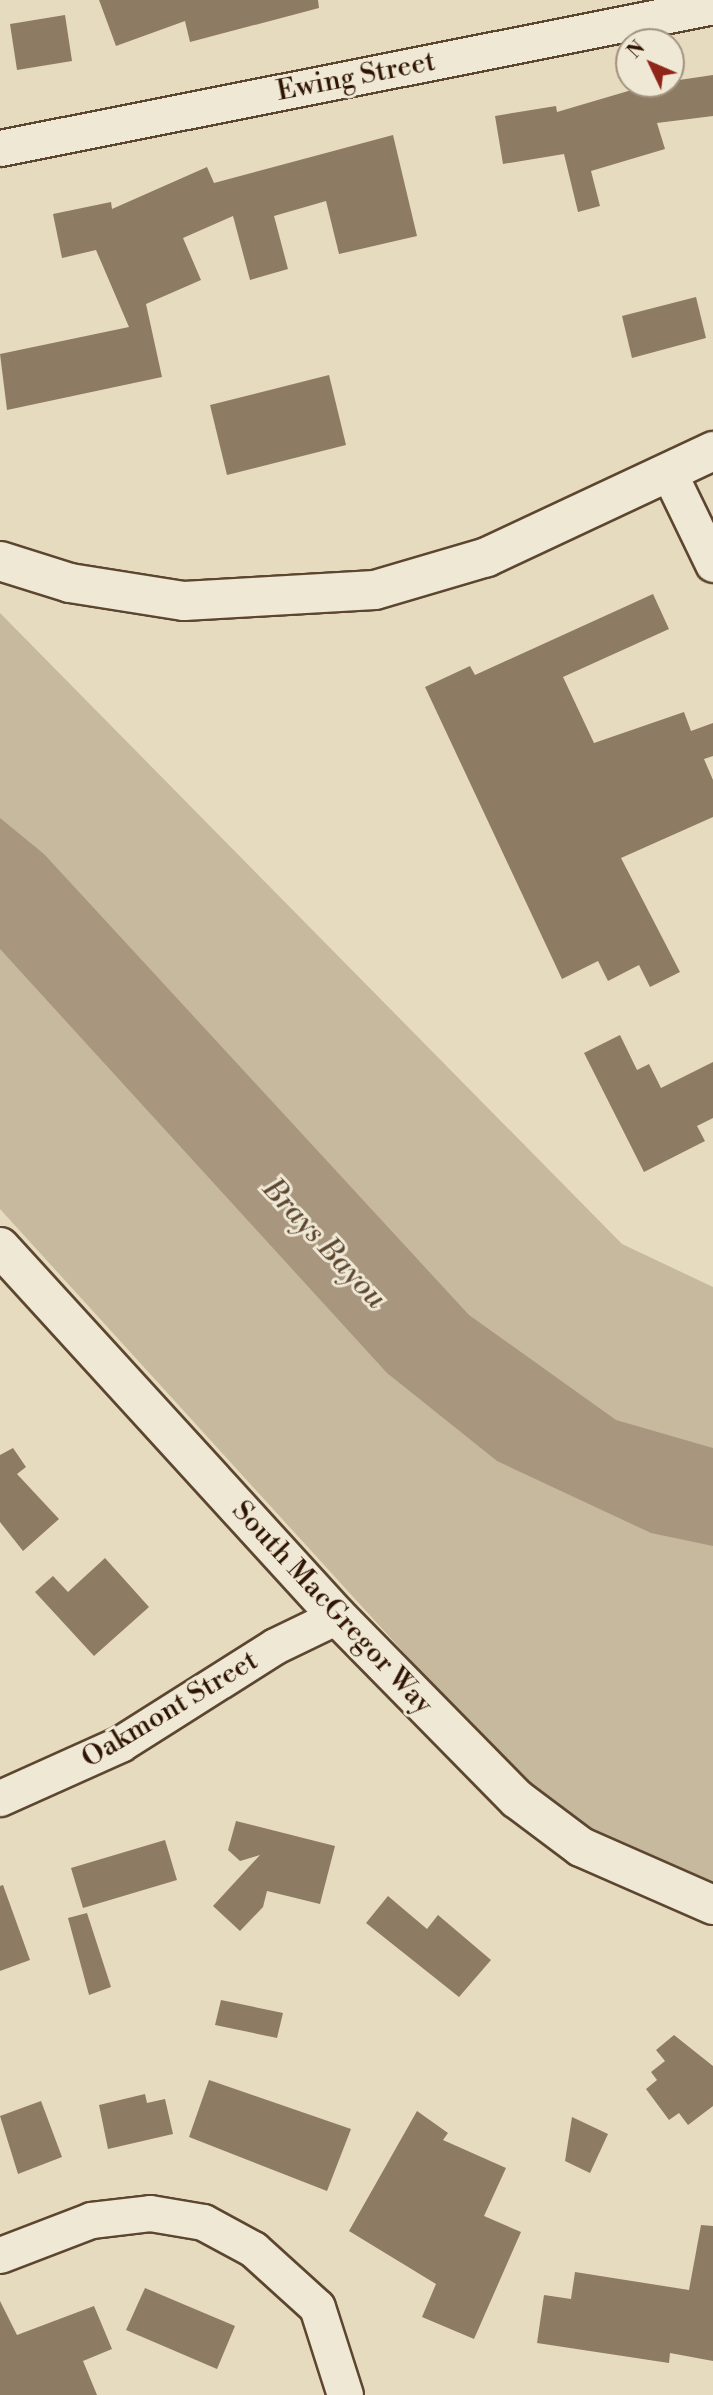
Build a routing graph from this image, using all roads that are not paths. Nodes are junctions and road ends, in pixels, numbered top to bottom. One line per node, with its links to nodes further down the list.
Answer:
1 (713, 6): 2 (street, Ewing Street)
2 (0, 148)
3 (713, 452): 4 (main road)
4 (669, 473): 5 (main road); 6 (street)
5 (0, 561)
6 (713, 564)
7 (0, 1247): 8 (main road, South MacGregor Way)
8 (337, 1616): 9 (street, Oakmont Street); 10 (main road, South MacGregor Way)
9 (0, 1798)
10 (713, 1905)
11 (0, 2255): 12 (street)
12 (345, 2395)

